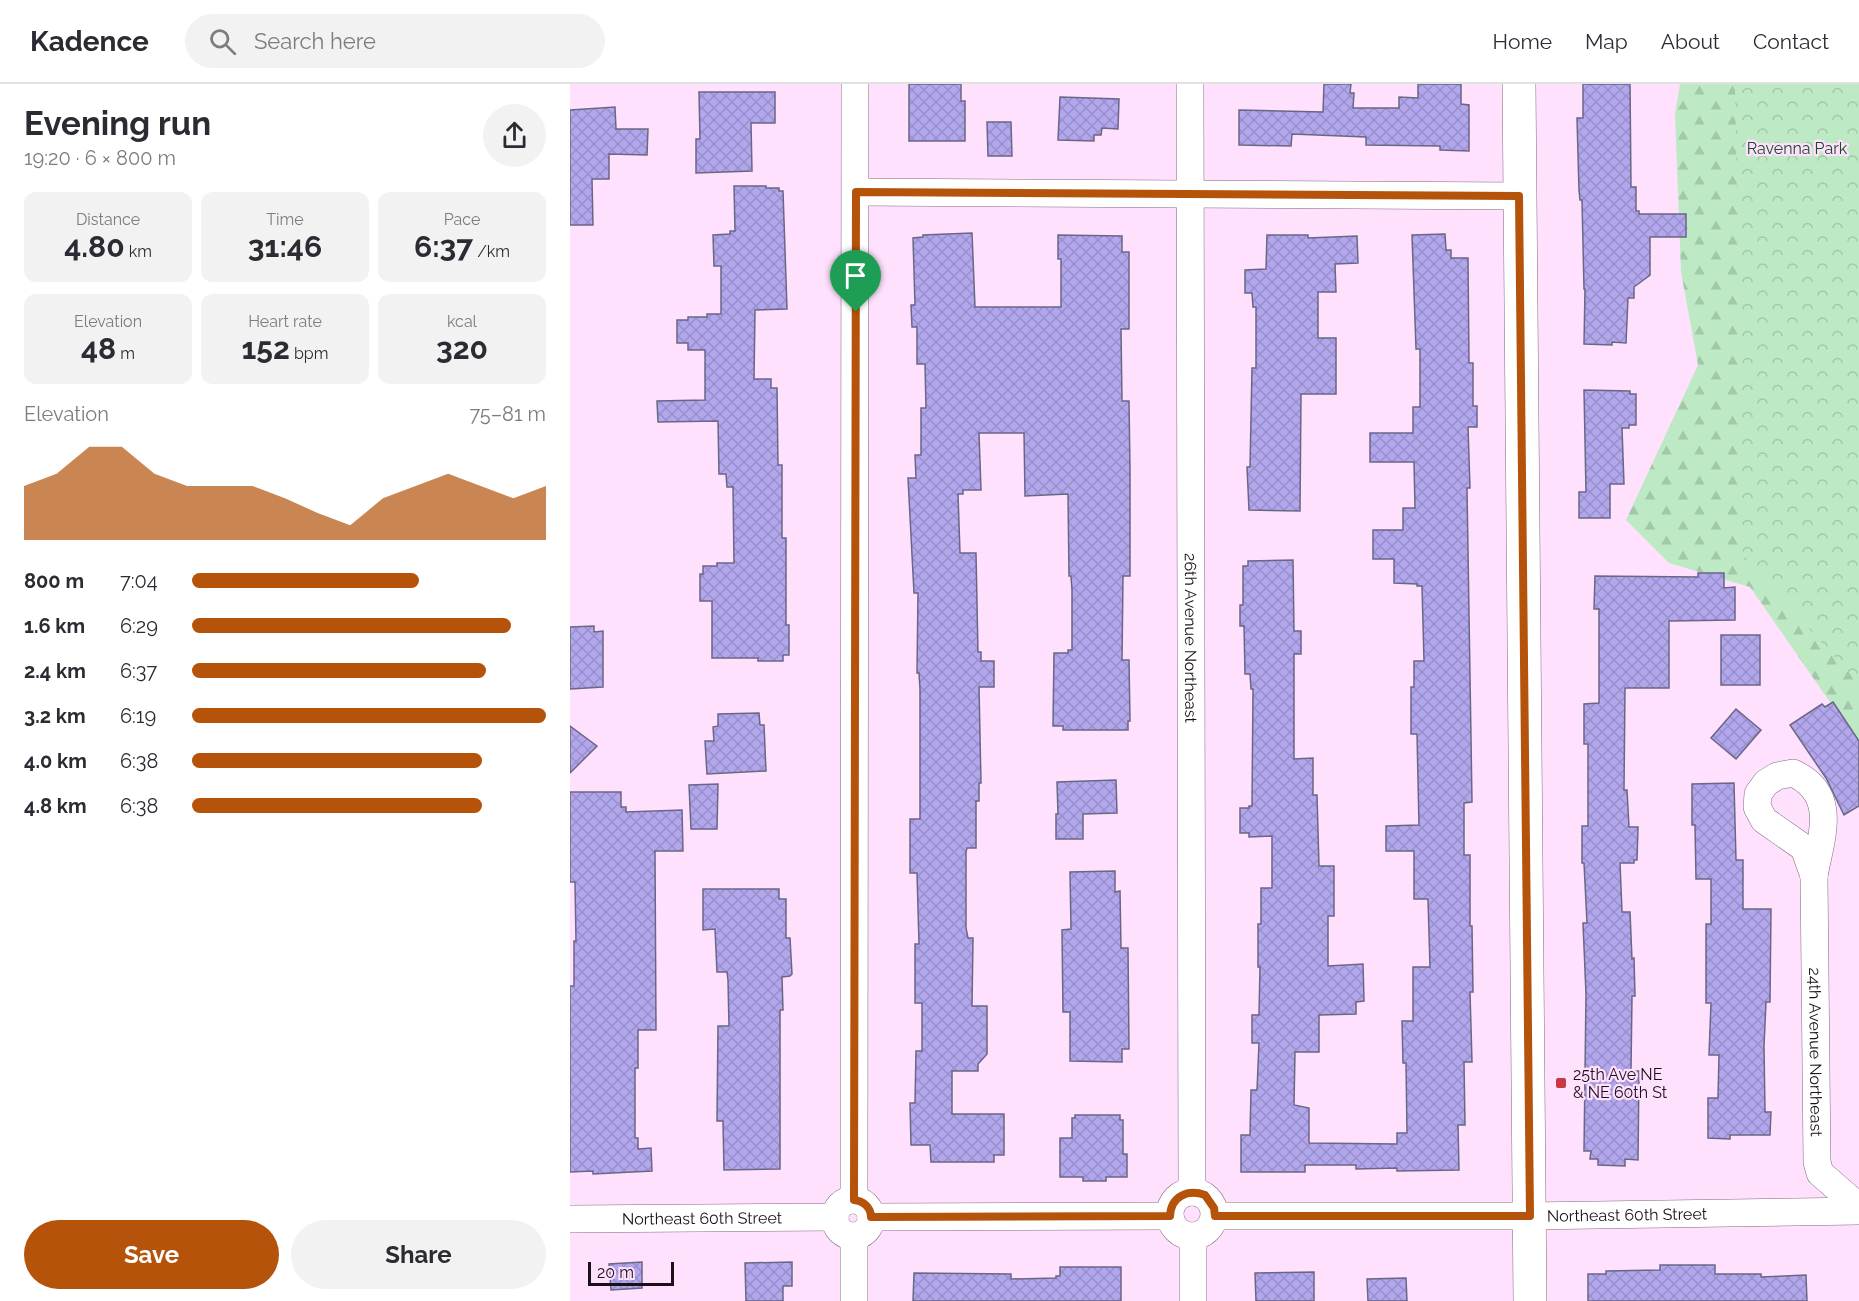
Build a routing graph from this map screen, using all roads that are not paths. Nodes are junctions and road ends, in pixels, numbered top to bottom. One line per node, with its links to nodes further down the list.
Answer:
1 (855, 84): 4 (street)
2 (1190, 84): 5 (street, 26th Avenue Northeast)
3 (1519, 84): 6 (main road)
4 (856, 192): 5 (street); 13 (street)
5 (1190, 193): 6 (street); 8 (street, 26th Avenue Northeast)
6 (1519, 196): 12 (main road)
7 (1814, 876): 9 (street, 24th Avenue Northeast)
8 (1192, 1192): 10 (street); 11 (street)
9 (1859, 1209): 12 (street, Northeast 60th Street)
10 (1170, 1216): 13 (street, Northeast 60th Street); 15 (street)
11 (1215, 1216): 12 (street, Northeast 60th Street); 15 (street)
12 (1530, 1216): 18 (main road)
13 (853, 1217): 14 (street, Northeast 60th Street); 16 (street)
14 (570, 1219)
15 (1193, 1236): 17 (street)
16 (854, 1301)
17 (1193, 1301)
18 (1530, 1301)

